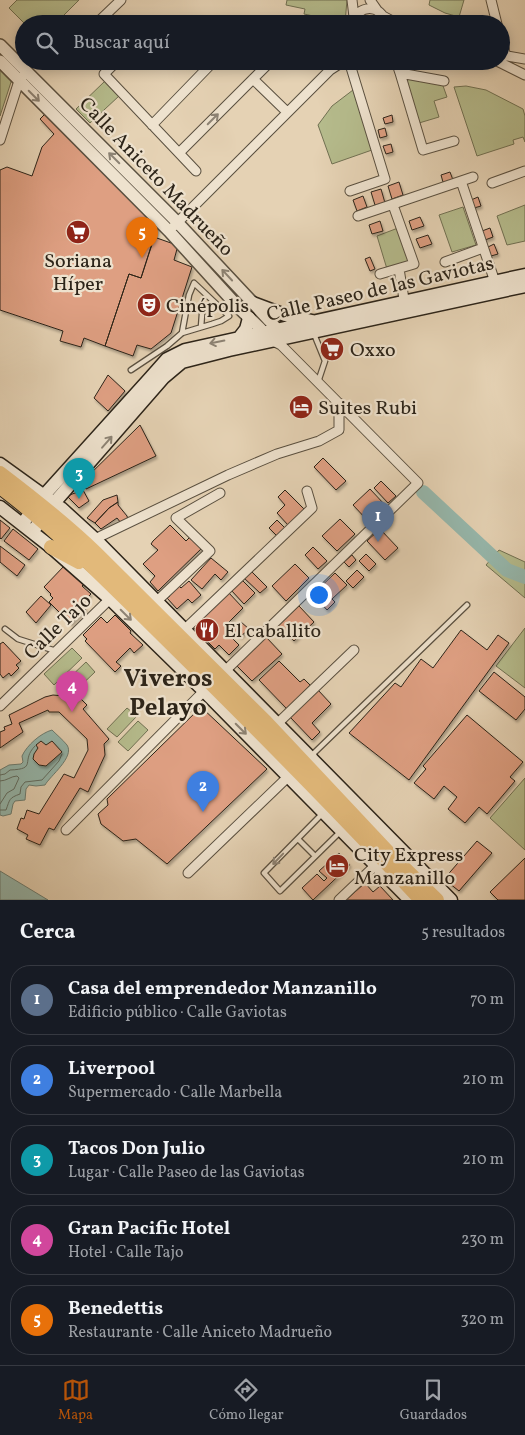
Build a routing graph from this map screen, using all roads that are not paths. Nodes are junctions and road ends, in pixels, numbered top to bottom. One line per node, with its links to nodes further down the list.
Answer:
1 (120, 0): 5 (street)
2 (352, 0): 6 (street)
3 (370, 0): 9 (street)
4 (491, 0): 10 (street)
5 (105, 15)
6 (353, 15)
7 (356, 15): 8 (street)
8 (378, 15)
9 (381, 15)
10 (495, 15)
11 (0, 45): 13 (street, Calle Aniceto Madrueño)
12 (510, 56): 14 (street)
13 (15, 59)
14 (525, 59)
15 (0, 61): 27 (street, Calle Aniceto Madrueño)
16 (510, 68): 25 (street)
17 (108, 70): 30 (street)
18 (205, 70): 30 (street)
19 (262, 70): 26 (street)
20 (327, 70): 29 (street)
21 (352, 70): 39 (street)
22 (399, 70): 24 (street)
23 (27, 71): 27 (street); 42 (street, Calle Aniceto Madrueño, one-way to 23)
24 (400, 73): 28 (street); 32 (street)
25 (525, 75)
26 (253, 79): 29 (street); 33 (street, one-way to 26)
27 (19, 81): 31 (street); 43 (street, Calle Aniceto Madrueño, one-way to 43)
28 (444, 81)
29 (287, 112): 42 (street)
30 (152, 125): 33 (street)
31 (0, 140)
32 (454, 141)
33 (179, 153): 34 (street)
34 (196, 171)
35 (525, 171): 38 (street)
36 (473, 177): 37 (street)
37 (461, 181): 40 (street); 44 (street)
38 (492, 183)
39 (350, 191)
40 (393, 205): 41 (street); 46 (street)
41 (358, 216)
42 (177, 222): 43 (street); 51 (street, Calle Aniceto Madrueño, one-way to 42)
43 (169, 231): 53 (street, Calle Aniceto Madrueño)
44 (483, 248): 45 (street); 49 (street)
45 (445, 262)
46 (399, 269): 47 (street); 52 (street)
47 (380, 274)
48 (525, 275): 49 (main road, Calle Paseo de las Gaviotas)
49 (495, 282): 52 (main road, Calle Paseo de las Gaviotas)
50 (525, 286): 52 (main road, Calle Paseo de las Gaviotas)
51 (254, 303): 57 (main road); 60 (street, Calle Aniceto Madrueño)
52 (406, 307): 57 (main road, Calle Paseo de las Gaviotas)
53 (239, 308): 55 (lane); 56 (street, Calle Aniceto Madrueño)
54 (202, 314): 58 (lane)
55 (229, 316): 58 (lane); 59 (lane)
56 (249, 318): 60 (street, Calle Aniceto Madrueño); 61 (main road)
57 (315, 326): 60 (main road, Calle Paseo de las Gaviotas); 63 (lane)
58 (201, 327): 59 (lane)
59 (182, 333): 62 (lane)
60 (276, 337): 61 (main road, Calle Paseo de las Gaviotas); 63 (street); 71 (main road, Calle Paseo de las Gaviotas, one-way to 60)
61 (239, 338): 71 (main road, Calle Paseo de las Gaviotas, one-way to 71)
62 (131, 370)
63 (318, 382): 64 (street)
64 (339, 403): 73 (street); 83 (street)
65 (0, 464): 71 (main road)
66 (0, 473): 71 (main road)
67 (0, 487): 71 (main road)
68 (307, 491): 80 (street)
69 (220, 493): 77 (street)
70 (0, 507): 72 (main road)
71 (43, 507): 72 (main road, Calle Paseo de las Gaviotas); 73 (main road); 75 (main road); 89 (main road)
72 (27, 528): 74 (main road)
73 (96, 540): 77 (main road)
74 (51, 547): 75 (main road); 76 (main road)
75 (99, 574): 76 (main road)
76 (114, 595): 82 (street, Calle Tajo); 84 (main road, one-way to 84); 88 (main road)
77 (157, 602): 80 (main road)
78 (467, 605): 87 (lane)
79 (5, 629): 82 (lane)
80 (184, 630): 83 (main road)
81 (354, 650): 86 (street)
82 (57, 651): 85 (street, Calle Tajo)
83 (225, 671): 86 (main road)
84 (204, 691): 88 (main road, one-way to 88); 92 (street)
85 (0, 706)
86 (278, 723): 87 (main road)
87 (313, 760): 89 (main road); 91 (main road)
88 (292, 773): 90 (main road); 95 (main road); 97 (street)
89 (339, 798): 91 (main road); 95 (main road)
90 (320, 808): 93 (main road); 94 (lane)
91 (375, 823): 95 (main road)
92 (66, 830)
93 (342, 830): 95 (main road); 96 (lane)
94 (298, 839): 96 (lane); 96 (lane, one-way to 96)
95 (386, 855): 98 (main road); 99 (street); 100 (main road); 101 (main road)
96 (315, 856)
97 (188, 873)
98 (438, 894): 102 (main road); 103 (main road)
99 (339, 900)
100 (410, 900)
101 (421, 900)
102 (447, 900)
103 (451, 900)

